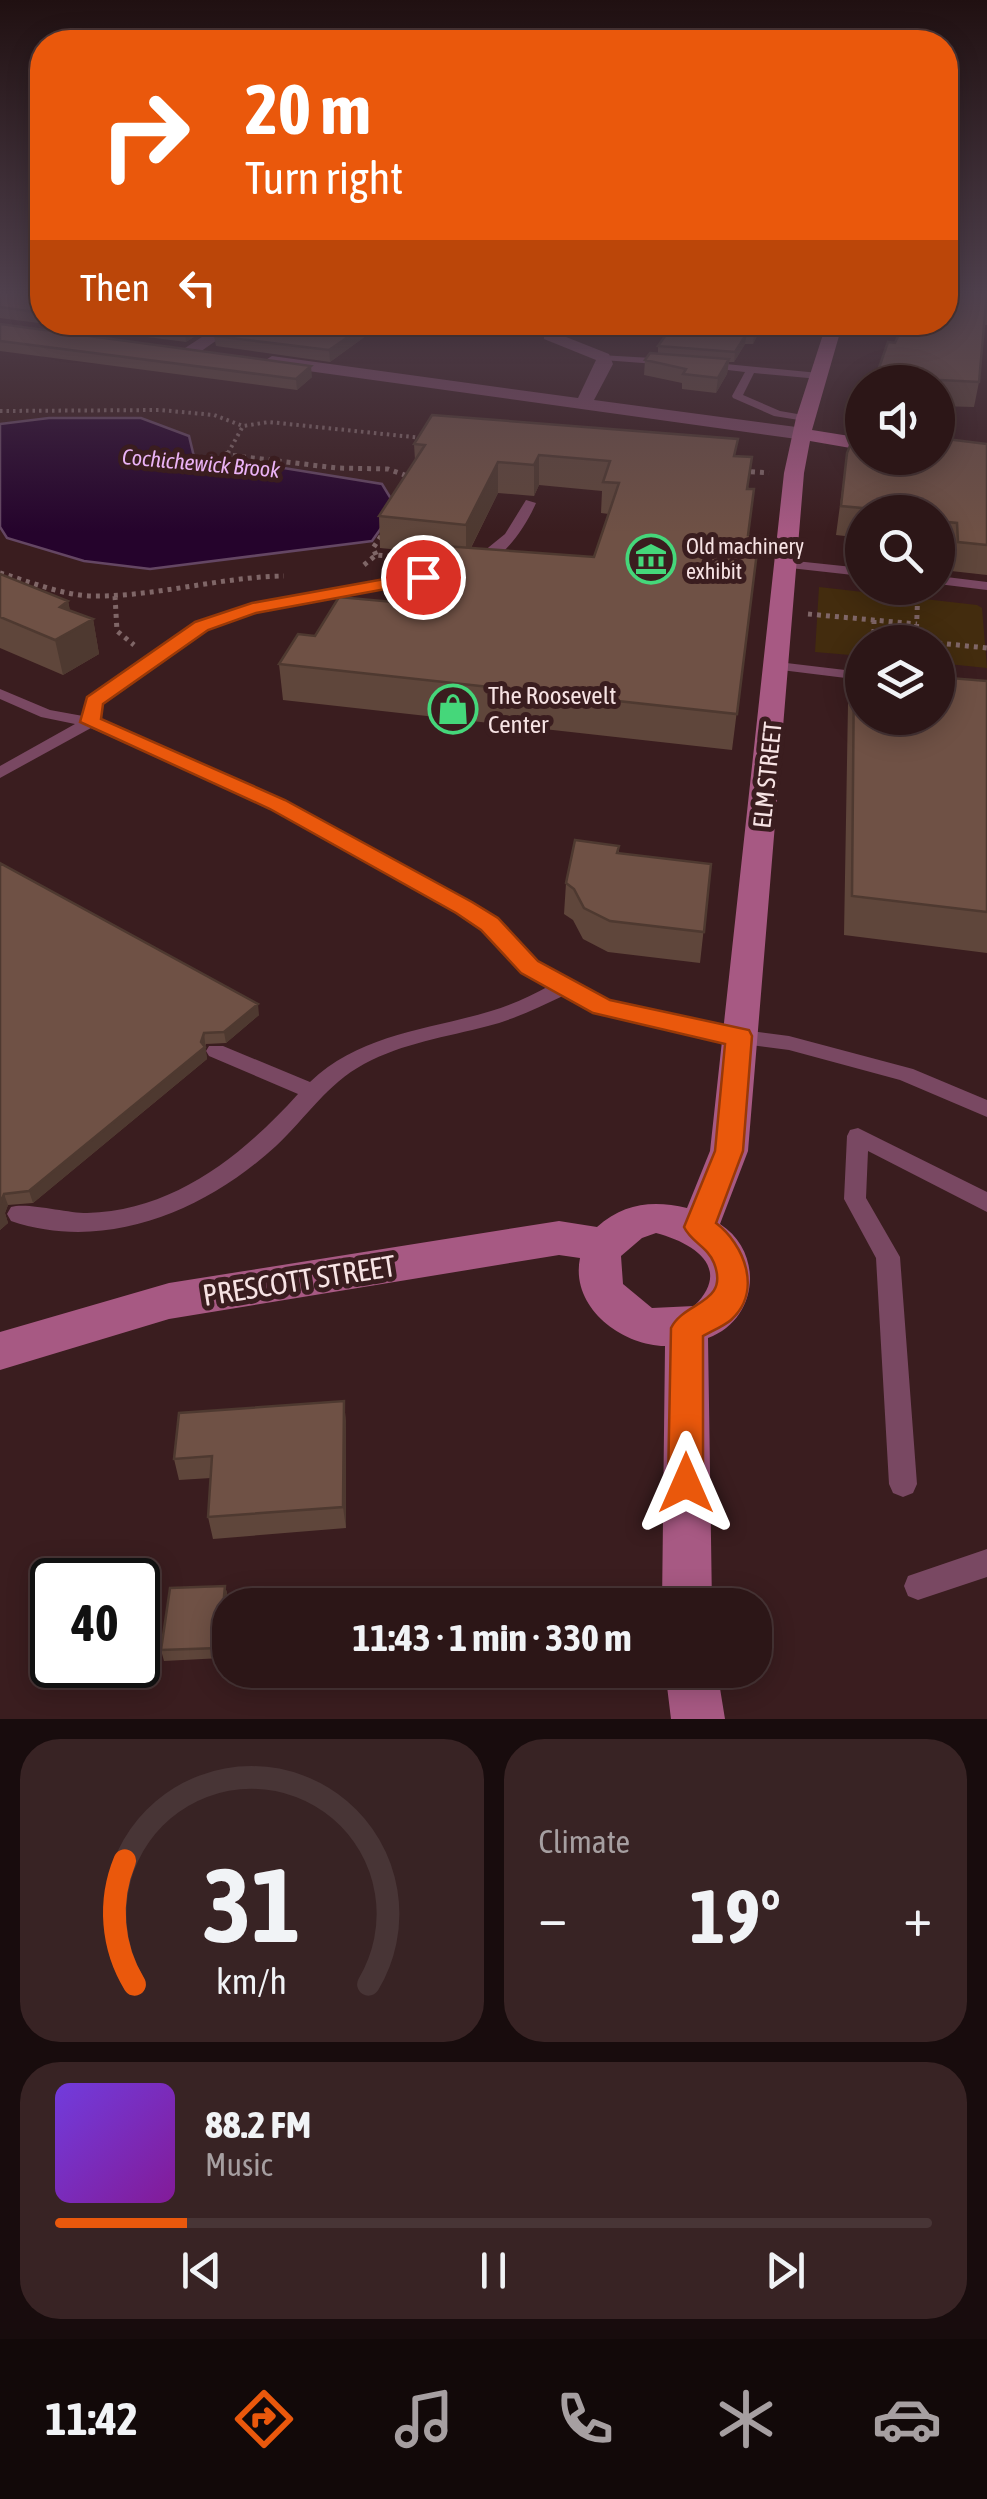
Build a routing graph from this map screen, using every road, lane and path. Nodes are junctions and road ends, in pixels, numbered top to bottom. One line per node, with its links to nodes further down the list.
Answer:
1 (357, 372): 7 (street)
2 (600, 372): 7 (street)
3 (749, 372): 10 (lane)
4 (782, 372): 6 (lane)
5 (820, 372): 6 (street, ELM STREET)
6 (819, 376): 10 (street, ELM STREET)
7 (584, 402): 10 (street)
8 (0, 412): 9 (path)
9 (243, 426): 11 (path); 15 (path)
10 (805, 426): 12 (street); 19 (street, ELM STREET)
11 (435, 439)
12 (845, 439)
13 (735, 464): 14 (path)
14 (770, 473)
15 (414, 480)
16 (530, 503): 20 (lane)
17 (391, 522): 18 (path)
18 (376, 555): 20 (path); 22 (path)
19 (786, 564): 21 (lane); 36 (street, ELM STREET)
20 (456, 569): 35 (lane)
21 (845, 570)
22 (356, 572)
23 (0, 573): 27 (path)
24 (302, 575): 27 (path)
25 (955, 582): 26 (lane)
26 (987, 586)
27 (115, 596): 35 (path)
28 (917, 605): 31 (path)
29 (812, 614): 30 (path)
30 (874, 620): 31 (path); 32 (path)
31 (916, 624)
32 (874, 625)
33 (955, 645): 34 (path)
34 (987, 648)
35 (158, 654): 39 (lane)
36 (778, 666): 37 (lane); 42 (street, ELM STREET)
37 (845, 674)
38 (0, 693): 39 (lane)
39 (90, 722): 40 (lane); 41 (lane)
40 (0, 773)
41 (566, 986): 42 (lane); 44 (lane)
42 (739, 1036): 45 (lane); 48 (street, ELM STREET)
43 (216, 1051): 44 (lane)
44 (314, 1092): 47 (lane)
45 (987, 1109)
46 (987, 1203): 52 (lane)
47 (20, 1214)
48 (699, 1227): 49 (street); 50 (street)
49 (604, 1245): 50 (street); 51 (street, PRESCOTT STREET)
50 (687, 1328): 55 (street)
51 (0, 1351)
52 (903, 1484)
53 (987, 1563): 54 (lane)
54 (918, 1586)
55 (688, 1588)
56 (694, 1688): 57 (street)
57 (698, 1719)

